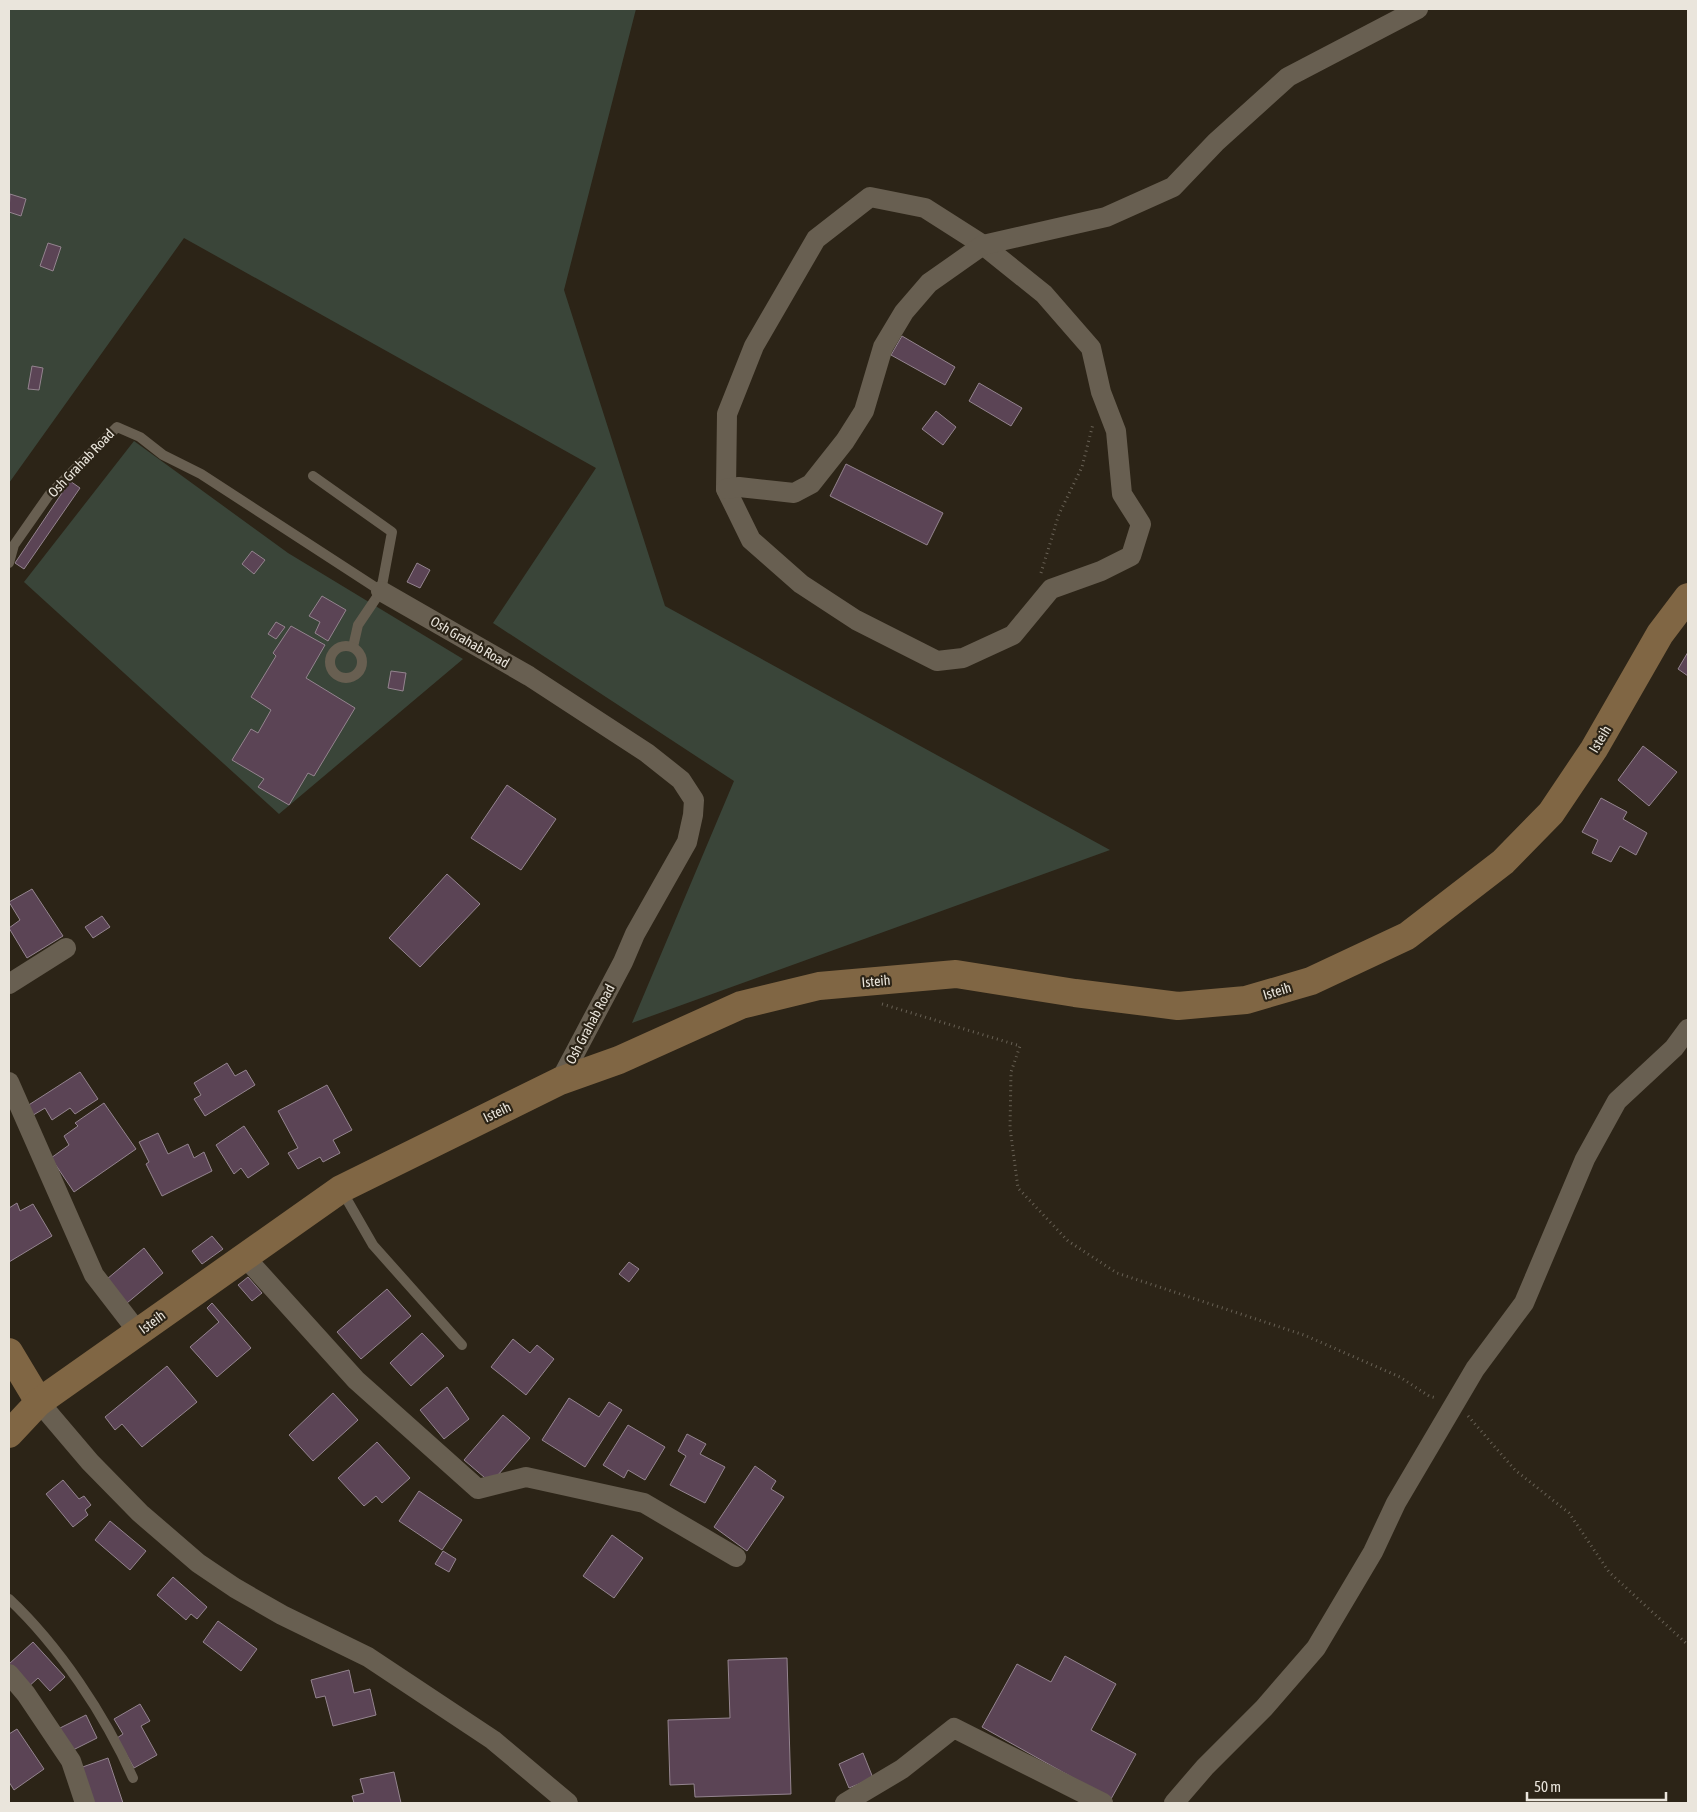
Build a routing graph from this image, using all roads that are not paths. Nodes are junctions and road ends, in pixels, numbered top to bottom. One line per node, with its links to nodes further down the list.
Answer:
1 (1418, 9): 2 (street)
2 (983, 245): 4 (street); 4 (street); 4 (street)
3 (313, 476): 6 (lane)
4 (726, 489)
5 (9, 563): 6 (lane, Osh Grahab Road)
6 (381, 591): 8 (lane); 12 (street, Osh Grahab Road)
7 (1688, 597): 12 (street, Isteih)
8 (353, 647)
9 (66, 948): 10 (street)
10 (11, 977)
11 (1688, 1029): 29 (street)
12 (560, 1081): 14 (street, Isteih)
13 (9, 1082): 16 (street)
14 (341, 1189): 15 (street, Isteih); 17 (lane)
15 (244, 1256): 16 (street, Isteih); 21 (street)
16 (138, 1332): 19 (street, Isteih)
17 (462, 1345)
18 (9, 1352): 19 (street)
19 (39, 1402): 20 (street, Isteih); 26 (street)
20 (9, 1434)
21 (736, 1557)
22 (9, 1598): 24 (lane)
23 (9, 1674): 25 (street)
24 (133, 1778)
25 (85, 1803)
26 (568, 1803)
27 (845, 1803): 28 (street)
28 (1103, 1803)
29 (1174, 1803)

